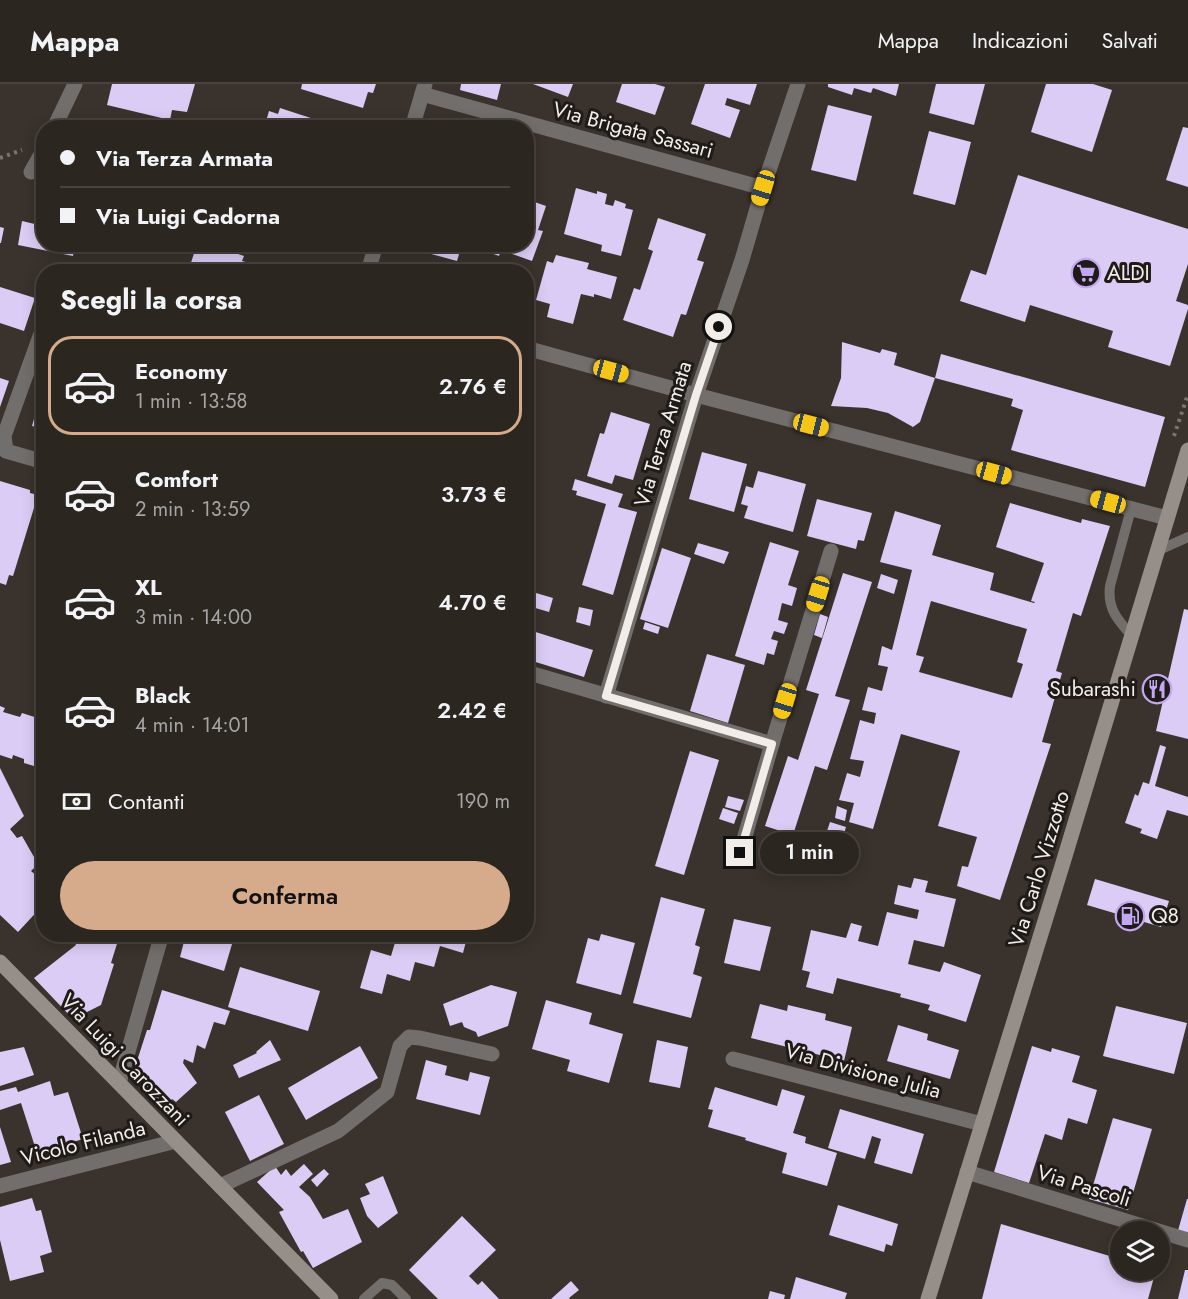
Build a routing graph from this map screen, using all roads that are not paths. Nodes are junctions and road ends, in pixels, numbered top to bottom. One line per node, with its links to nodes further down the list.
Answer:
1 (75, 84): 4 (street)
2 (798, 84): 10 (street, Via Terza Armata)
3 (423, 89): 5 (street); 6 (street, Via Brigata Sassari)
4 (58, 120)
5 (414, 120)
6 (529, 120)
7 (534, 121): 10 (street, Via Brigata Sassari)
8 (36, 163): 9 (street)
9 (31, 172)
10 (763, 188): 13 (street, Via Terza Armata)
11 (36, 347): 15 (street)
12 (534, 350): 13 (street)
13 (696, 395): 16 (street); 23 (street, Via Terza Armata)
14 (1188, 450): 17 (street, Via Carlo Vizzotto)
15 (36, 460)
16 (1131, 508): 17 (street); 21 (lane)
17 (1167, 518): 19 (street, Via Carlo Vizzotto)
18 (1188, 537): 19 (lane)
19 (1157, 550): 21 (street, Via Carlo Vizzotto)
20 (831, 551): 24 (street)
21 (1132, 636): 31 (street, Via Carlo Vizzotto)
22 (534, 674): 23 (street)
23 (606, 696): 24 (street)
24 (772, 744): 25 (street)
25 (740, 853)
26 (160, 942): 30 (street)
27 (0, 962): 30 (street, Via Luigi Carozzani)
28 (492, 1054): 35 (street)
29 (733, 1059): 31 (street, Via Divisione Julia)
30 (119, 1083): 32 (street, Via Luigi Carozzani)
31 (982, 1124): 33 (street, Via Carlo Vizzotto)
32 (176, 1141): 34 (street, Vicolo Filanda); 35 (street, Via Luigi Carozzani)
33 (967, 1172): 36 (street, Via Pascoli); 40 (street, Via Carlo Vizzotto)
34 (0, 1186)
35 (220, 1186): 37 (street, Via Luigi Carozzani)
36 (1188, 1240)
37 (331, 1299)
38 (364, 1299): 39 (lane)
39 (406, 1299)
40 (928, 1299)

